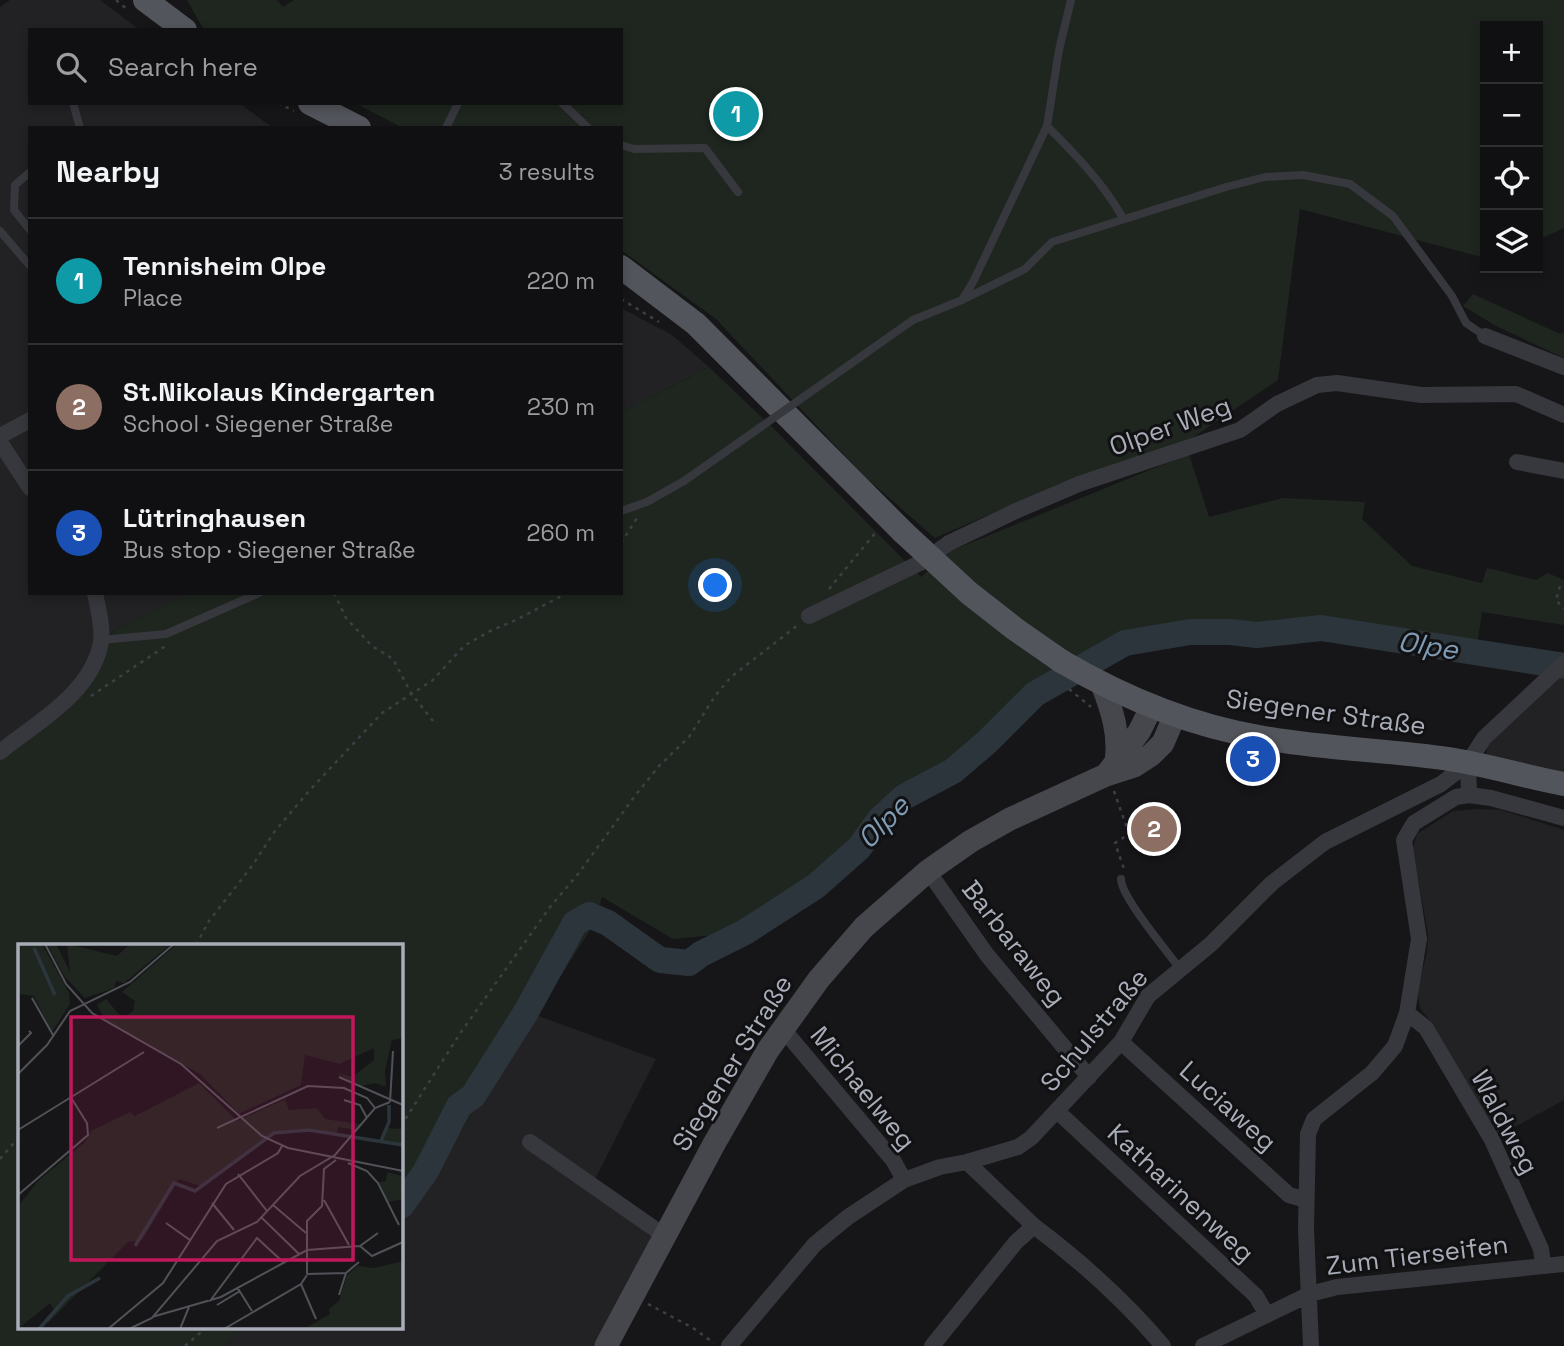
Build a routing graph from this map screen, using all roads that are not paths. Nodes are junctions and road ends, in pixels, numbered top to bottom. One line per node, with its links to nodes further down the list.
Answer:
1 (145, 0): 3 (main road)
2 (1071, 0): 12 (lane)
3 (182, 28)
4 (74, 105): 8 (lane)
5 (314, 105): 9 (main road)
6 (457, 105): 10 (lane)
7 (564, 105): 11 (lane)
8 (79, 126)
9 (355, 126)
10 (447, 126)
11 (585, 126)
12 (1047, 126): 16 (lane); 21 (lane)
13 (623, 146): 15 (lane)
14 (28, 174): 17 (lane)
15 (738, 192)
16 (1123, 218): 21 (lane); 22 (lane)
17 (28, 228)
18 (0, 231): 19 (lane)
19 (28, 264)
20 (623, 269): 36 (main road, bridge)
21 (962, 300): 30 (lane, bridge)
22 (1485, 336): 23 (street)
23 (1564, 367)
24 (1564, 415): 33 (street, Olper Weg)
25 (28, 421): 26 (street)
26 (0, 439): 29 (street)
27 (1517, 462): 28 (street)
28 (1564, 471)
29 (28, 485)
30 (623, 511)
31 (95, 595): 34 (street)
32 (254, 595): 34 (lane)
33 (809, 616)
34 (101, 640): 39 (street)
35 (1561, 667): 40 (street, Schulstraße)
36 (1102, 684): 37 (main road); 41 (street)
37 (1152, 706): 38 (main road); 41 (street, Siegener Straße)
38 (1175, 715): 40 (main road, Siegener Straße); 41 (street, Siegener Straße)
39 (0, 752)
40 (1468, 763): 42 (main road, Siegener Straße); 43 (street); 47 (street, Schulstraße)
41 (1111, 768): 45 (street, Siegener Straße)
42 (1564, 784)
43 (1469, 795): 44 (street); 48 (street)
44 (1564, 818)
45 (928, 871): 49 (street, Siegener Straße); 51 (street, Barbaraweg)
46 (1121, 879): 47 (lane)
47 (1180, 969): 50 (street, Schulstraße)
48 (1407, 1013): 56 (street); 59 (street, Waldweg)
49 (783, 1029): 55 (street, Michaelweg); 58 (street, Siegener Straße)
50 (1121, 1042): 51 (street, Schulstraße); 56 (street, Luciaweg)
51 (1089, 1077): 52 (street, Schulstraße)
52 (1057, 1111): 54 (street, Schulstraße); 62 (street, Katharinenweg)
53 (530, 1142): 58 (street)
54 (967, 1162): 55 (street, Schulstraße); 57 (street)
55 (904, 1180): 64 (street, Schulstraße)
56 (1306, 1200): 61 (street)
57 (1034, 1226): 65 (street); 66 (street)
58 (665, 1236): 63 (street, Siegener Straße)
59 (1543, 1264): 60 (street, Zum Tierseifen); 61 (street, Zum Tierseifen)
60 (1564, 1264)
61 (1310, 1294): 62 (street, Zum Tierseifen); 68 (street)
62 (1267, 1315): 67 (street, Zum Tierseifen)
63 (606, 1346)
64 (729, 1346)
65 (932, 1346)
66 (1163, 1346)
67 (1203, 1346)
68 (1311, 1346)

